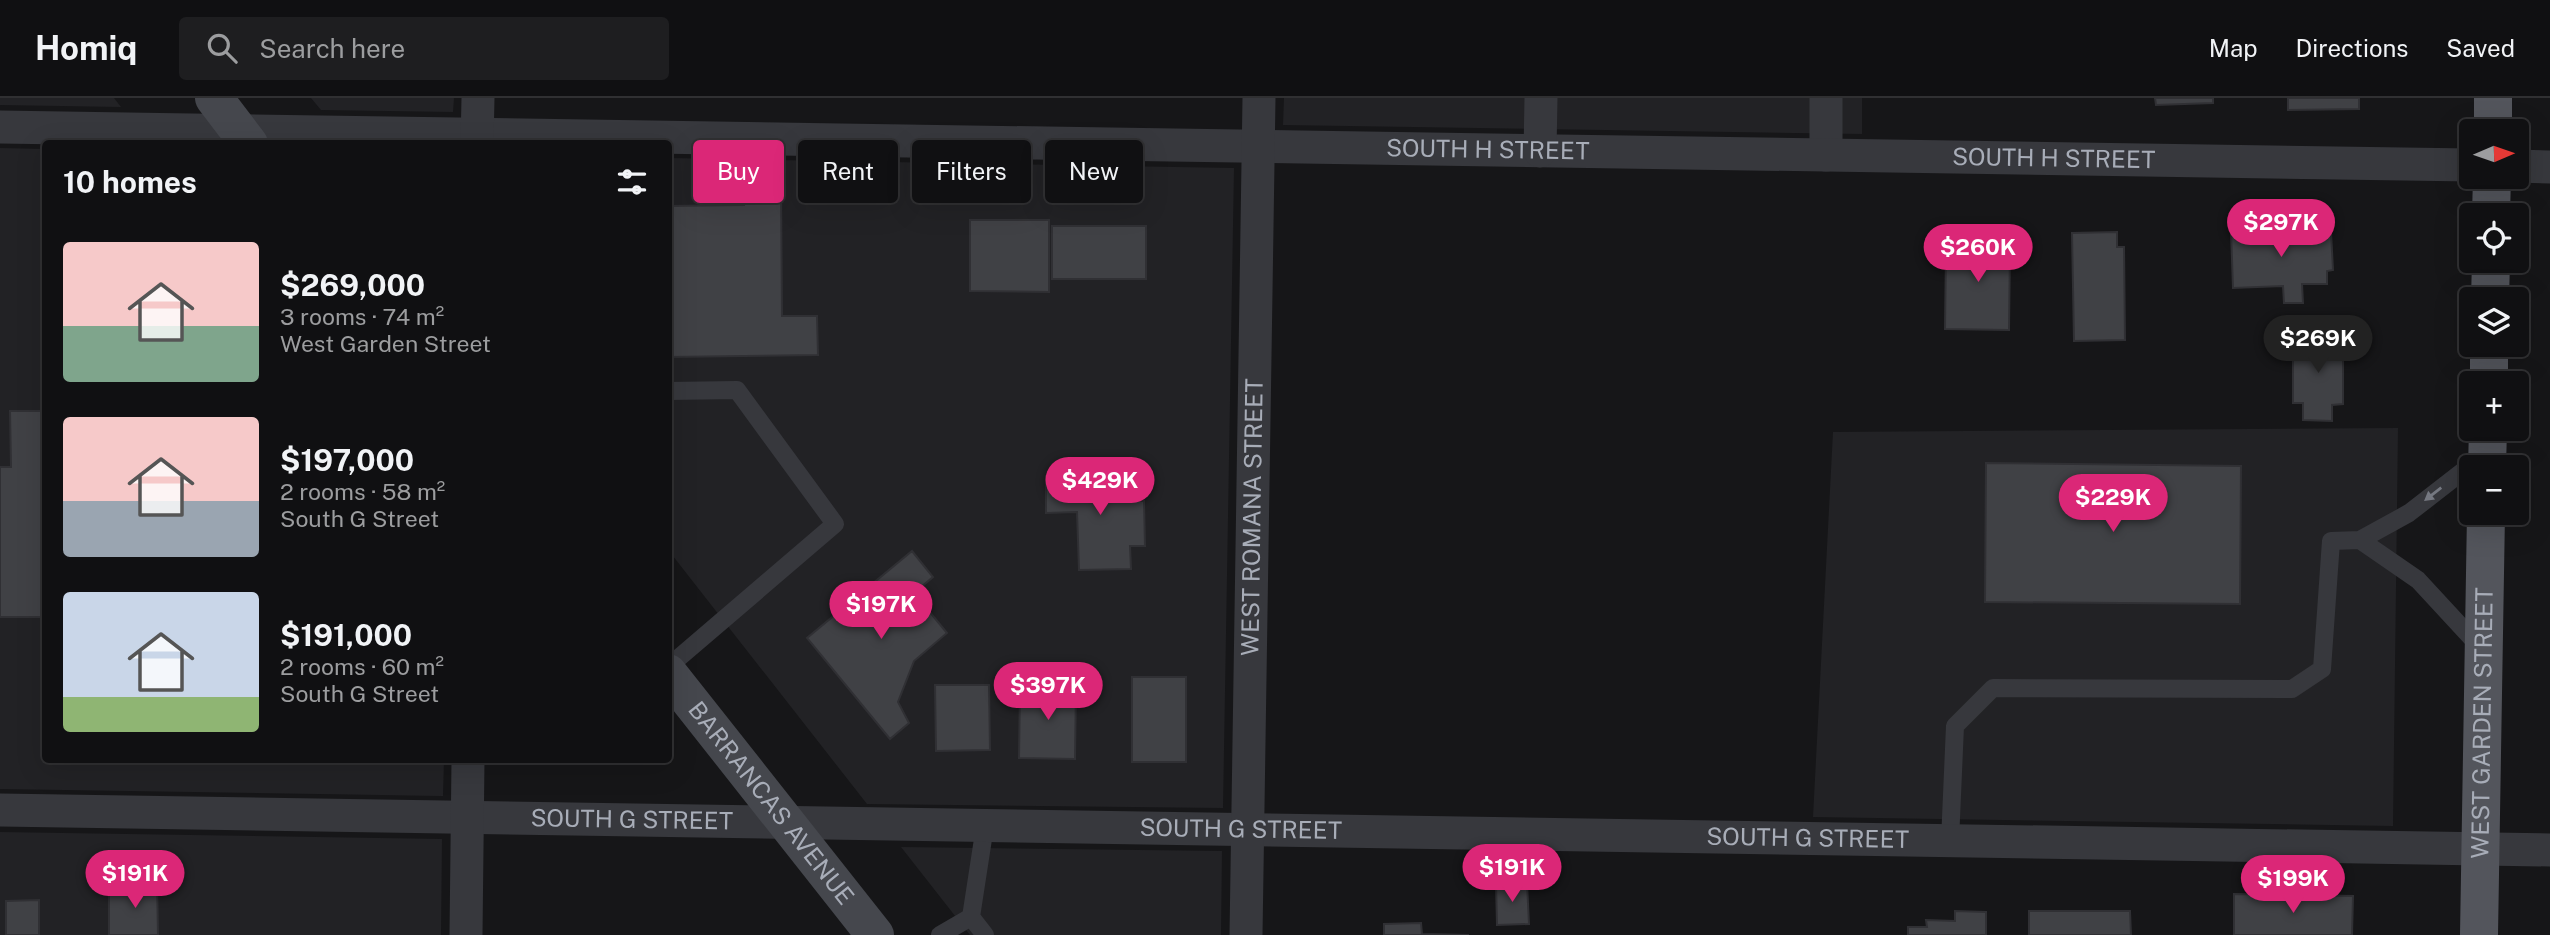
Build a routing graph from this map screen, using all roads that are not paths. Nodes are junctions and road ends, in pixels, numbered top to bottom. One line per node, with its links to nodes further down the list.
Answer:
1 (214, 98): 9 (main road)
2 (478, 98): 10 (street)
3 (1259, 98): 13 (street, WEST ROMANA STREET)
4 (1541, 98): 14 (street)
5 (1826, 98): 15 (street)
6 (2493, 98): 7 (main road)
7 (2493, 119)
8 (0, 127): 9 (street, SOUTH H STREET)
9 (244, 137): 10 (street, SOUTH H STREET)
10 (477, 139): 11 (street, SOUTH H STREET)
11 (575, 140)
12 (672, 141): 13 (street, SOUTH H STREET)
13 (1259, 147): 14 (street, SOUTH H STREET); 31 (street, WEST ROMANA STREET)
14 (1540, 151): 15 (street, SOUTH H STREET)
15 (1826, 155): 16 (street, SOUTH H STREET)
16 (2459, 165)
17 (2529, 166): 18 (street)
18 (2550, 167)
19 (672, 391): 24 (lane)
20 (2487, 449): 22 (lane, one-way to 22)
21 (2486, 525): 23 (main road, WEST GARDEN STREET)
22 (2360, 540): 23 (lane); 32 (lane)
23 (2484, 650): 33 (main road, WEST GARDEN STREET)
24 (672, 667)
25 (672, 675): 29 (main road, BARRANCAS AVENUE)
26 (468, 763): 28 (street)
27 (0, 810): 28 (street, SOUTH G STREET)
28 (467, 818): 29 (street, SOUTH G STREET); 36 (street)
29 (789, 824): 30 (street, SOUTH G STREET); 37 (main road, BARRANCAS AVENUE)
30 (985, 827): 31 (street, SOUTH G STREET); 35 (lane)
31 (1248, 830): 32 (street, SOUTH G STREET); 40 (street, WEST ROMANA STREET)
32 (1950, 841): 33 (street, SOUTH G STREET)
33 (2480, 849): 34 (street, SOUTH G STREET); 41 (main road, WEST GARDEN STREET)
34 (2550, 850)
35 (971, 917): 38 (lane); 39 (lane)
36 (466, 935)
37 (875, 935)
38 (940, 935)
39 (985, 935)
40 (1246, 935)
41 (2479, 935)

